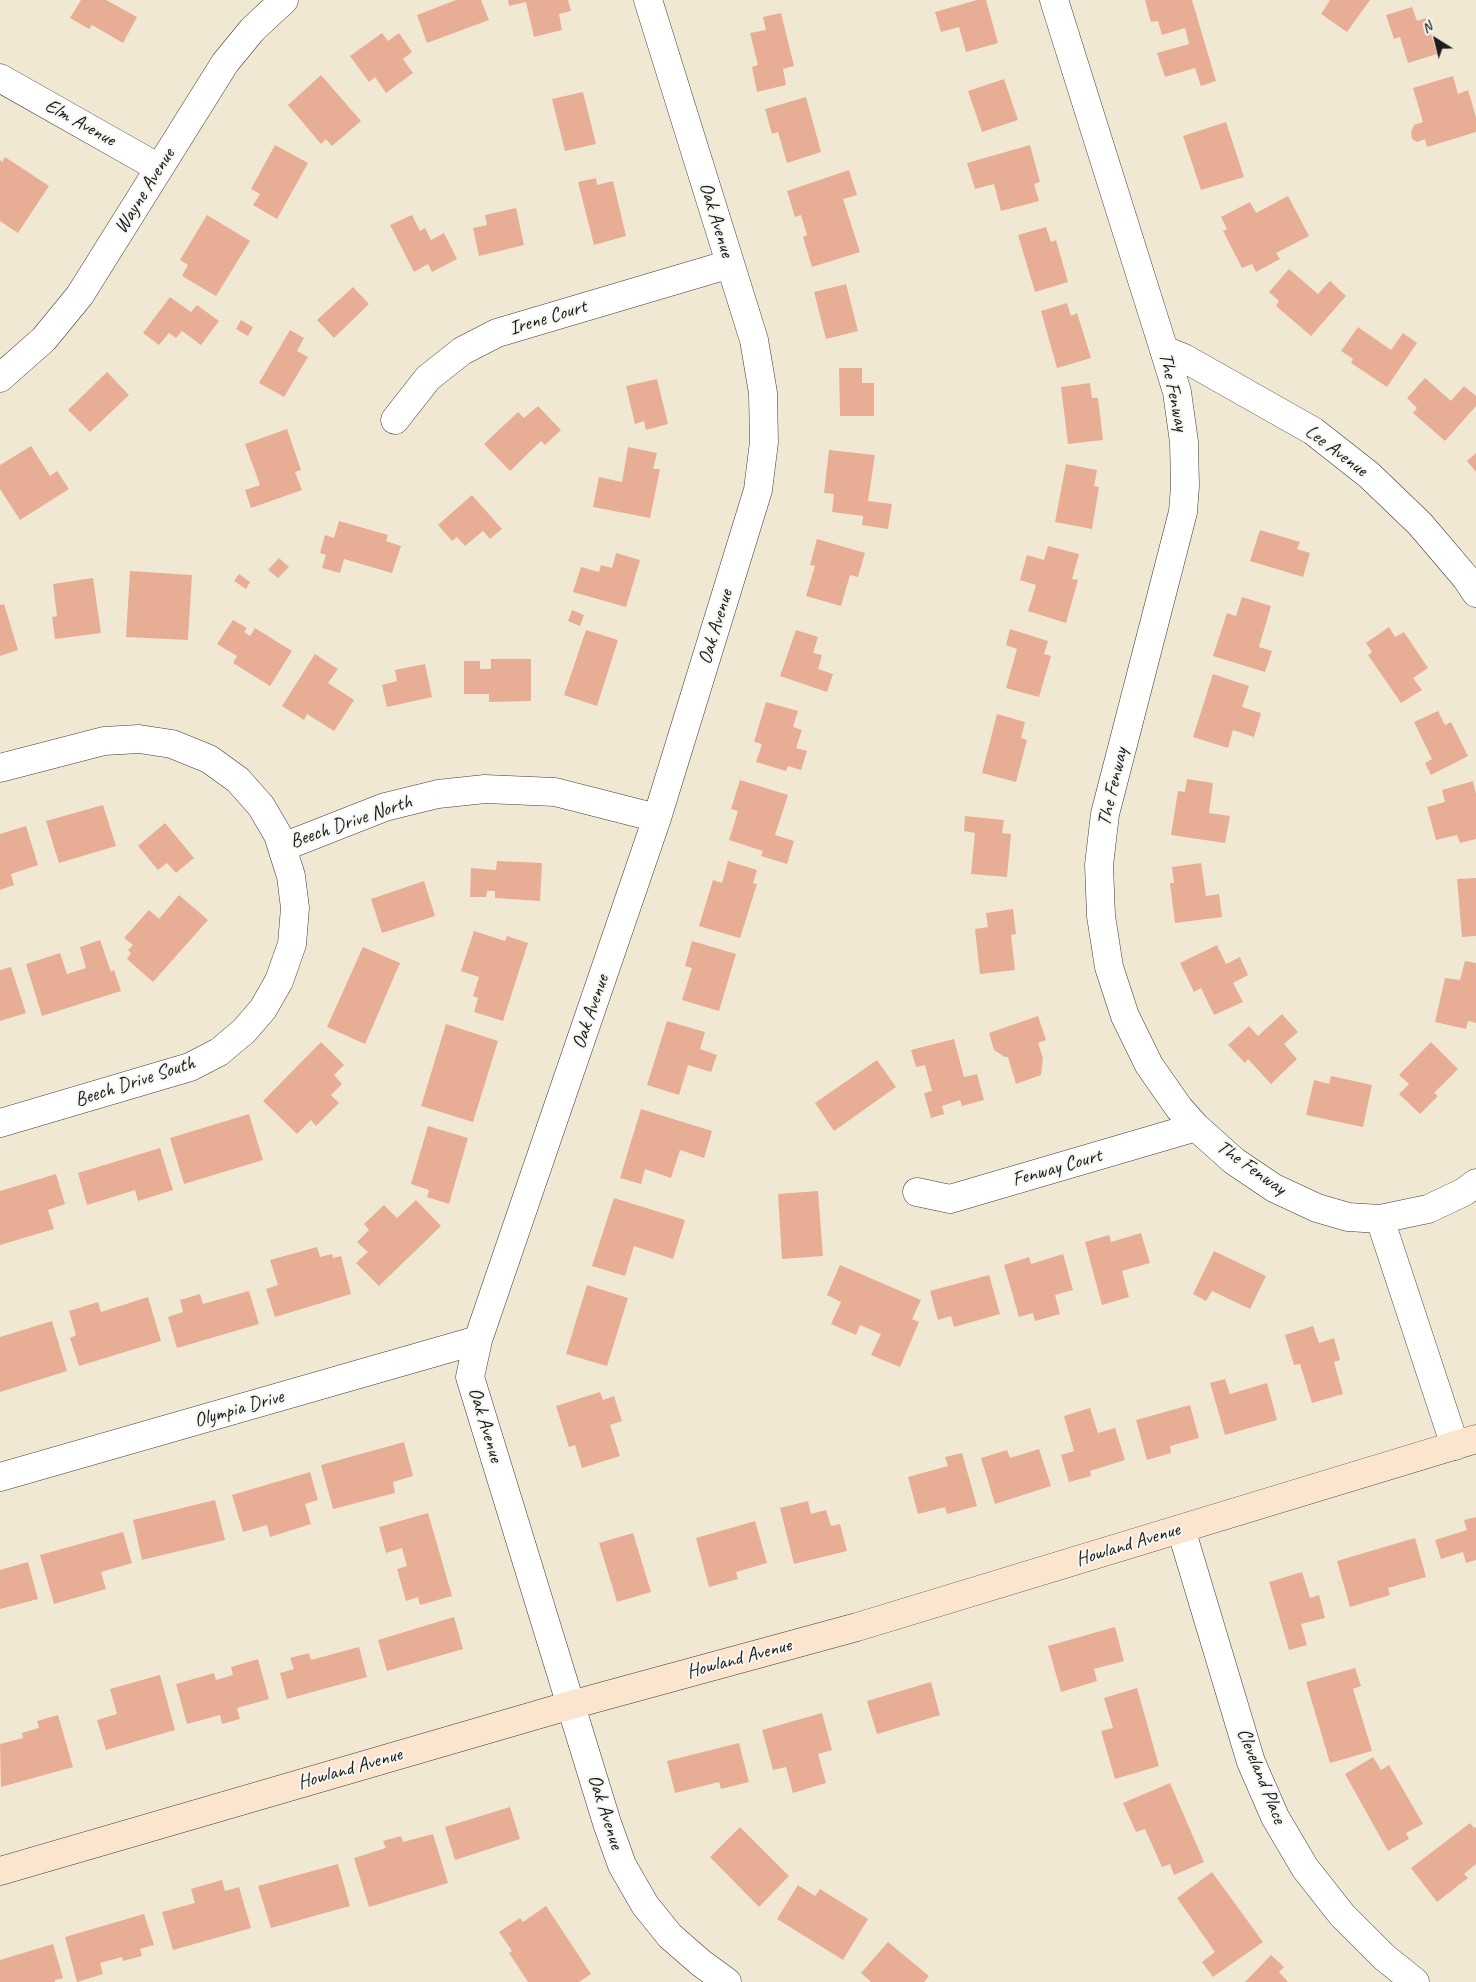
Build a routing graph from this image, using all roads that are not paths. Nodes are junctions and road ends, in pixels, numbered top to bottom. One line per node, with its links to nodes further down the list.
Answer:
1 (284, 0): 5 (street, Wayne Avenue)
2 (648, 0): 6 (street, Oak Avenue)
3 (1054, 0): 7 (street, The Fenway)
4 (0, 78): 5 (street, Elm Avenue)
5 (159, 168): 8 (street, Wayne Avenue)
6 (730, 264): 9 (street, Irene Court); 12 (street, Oak Avenue)
7 (1164, 350): 10 (street, Lee Avenue); 15 (street, The Fenway)
8 (0, 378)
9 (395, 420)
10 (1476, 593)
11 (0, 768): 13 (street, Beech Drive North)
12 (657, 818): 13 (street, Beech Drive North); 19 (street, Oak Avenue)
13 (282, 847): 14 (street, Beech Drive South)
14 (0, 1124)
15 (1196, 1127): 17 (street, Fenway Court); 18 (street, The Fenway)
16 (1476, 1183): 18 (street)
17 (917, 1192)
18 (1380, 1219): 20 (street)
19 (478, 1340): 21 (street, Olympia Drive); 23 (street, Oak Avenue)
20 (1465, 1443): 22 (street, Howland Avenue)
21 (0, 1477)
22 (1181, 1528): 23 (street, Howland Avenue); 26 (street, Cleveland Place)
23 (571, 1705): 24 (street, Howland Avenue); 25 (street, Oak Avenue)
24 (0, 1871)
25 (727, 1982)
26 (1415, 1982)

